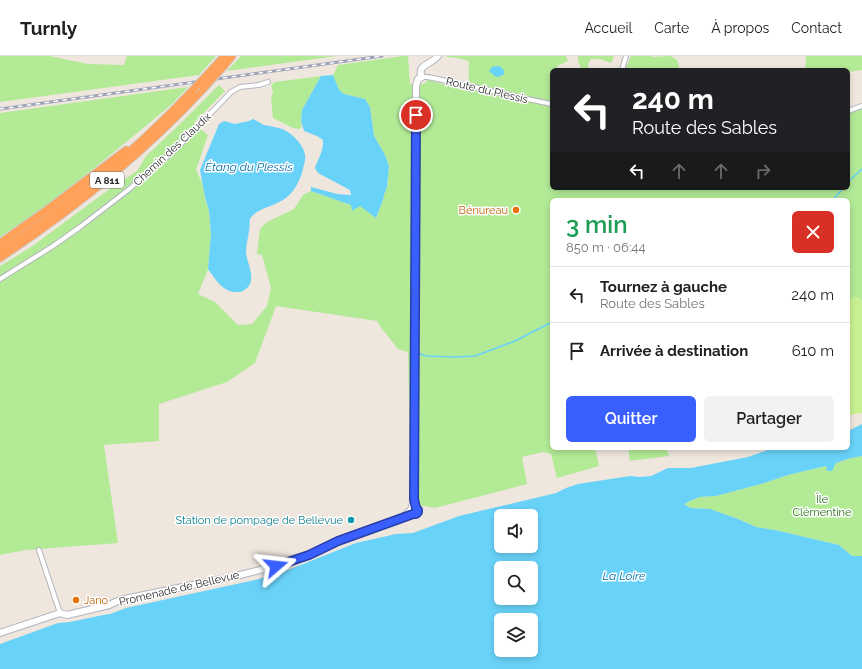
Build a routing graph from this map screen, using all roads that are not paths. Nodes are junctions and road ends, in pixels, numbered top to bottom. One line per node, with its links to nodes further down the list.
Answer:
1 (224, 56): 5 (highway, A 811)
2 (232, 56): 5 (highway, A 811)
3 (438, 56): 7 (street)
4 (626, 56): 6 (street)
5 (221, 64): 12 (highway, A 811, bridge); 15 (highway, A 811, bridge)
6 (623, 68)
7 (422, 77): 9 (street, Route du Plessis); 18 (street, Promenade de Bellevue)
8 (268, 82): 16 (street, Chemin des Claudix)
9 (550, 104)
10 (862, 106): 11 (street)
11 (850, 110)
12 (139, 143): 13 (highway); 14 (highway, A 811)
13 (0, 243)
14 (0, 251)
15 (0, 258)
16 (0, 279)
17 (39, 550): 18 (street)
18 (60, 613): 19 (street, Promenade de Bellevue)
19 (0, 633)

